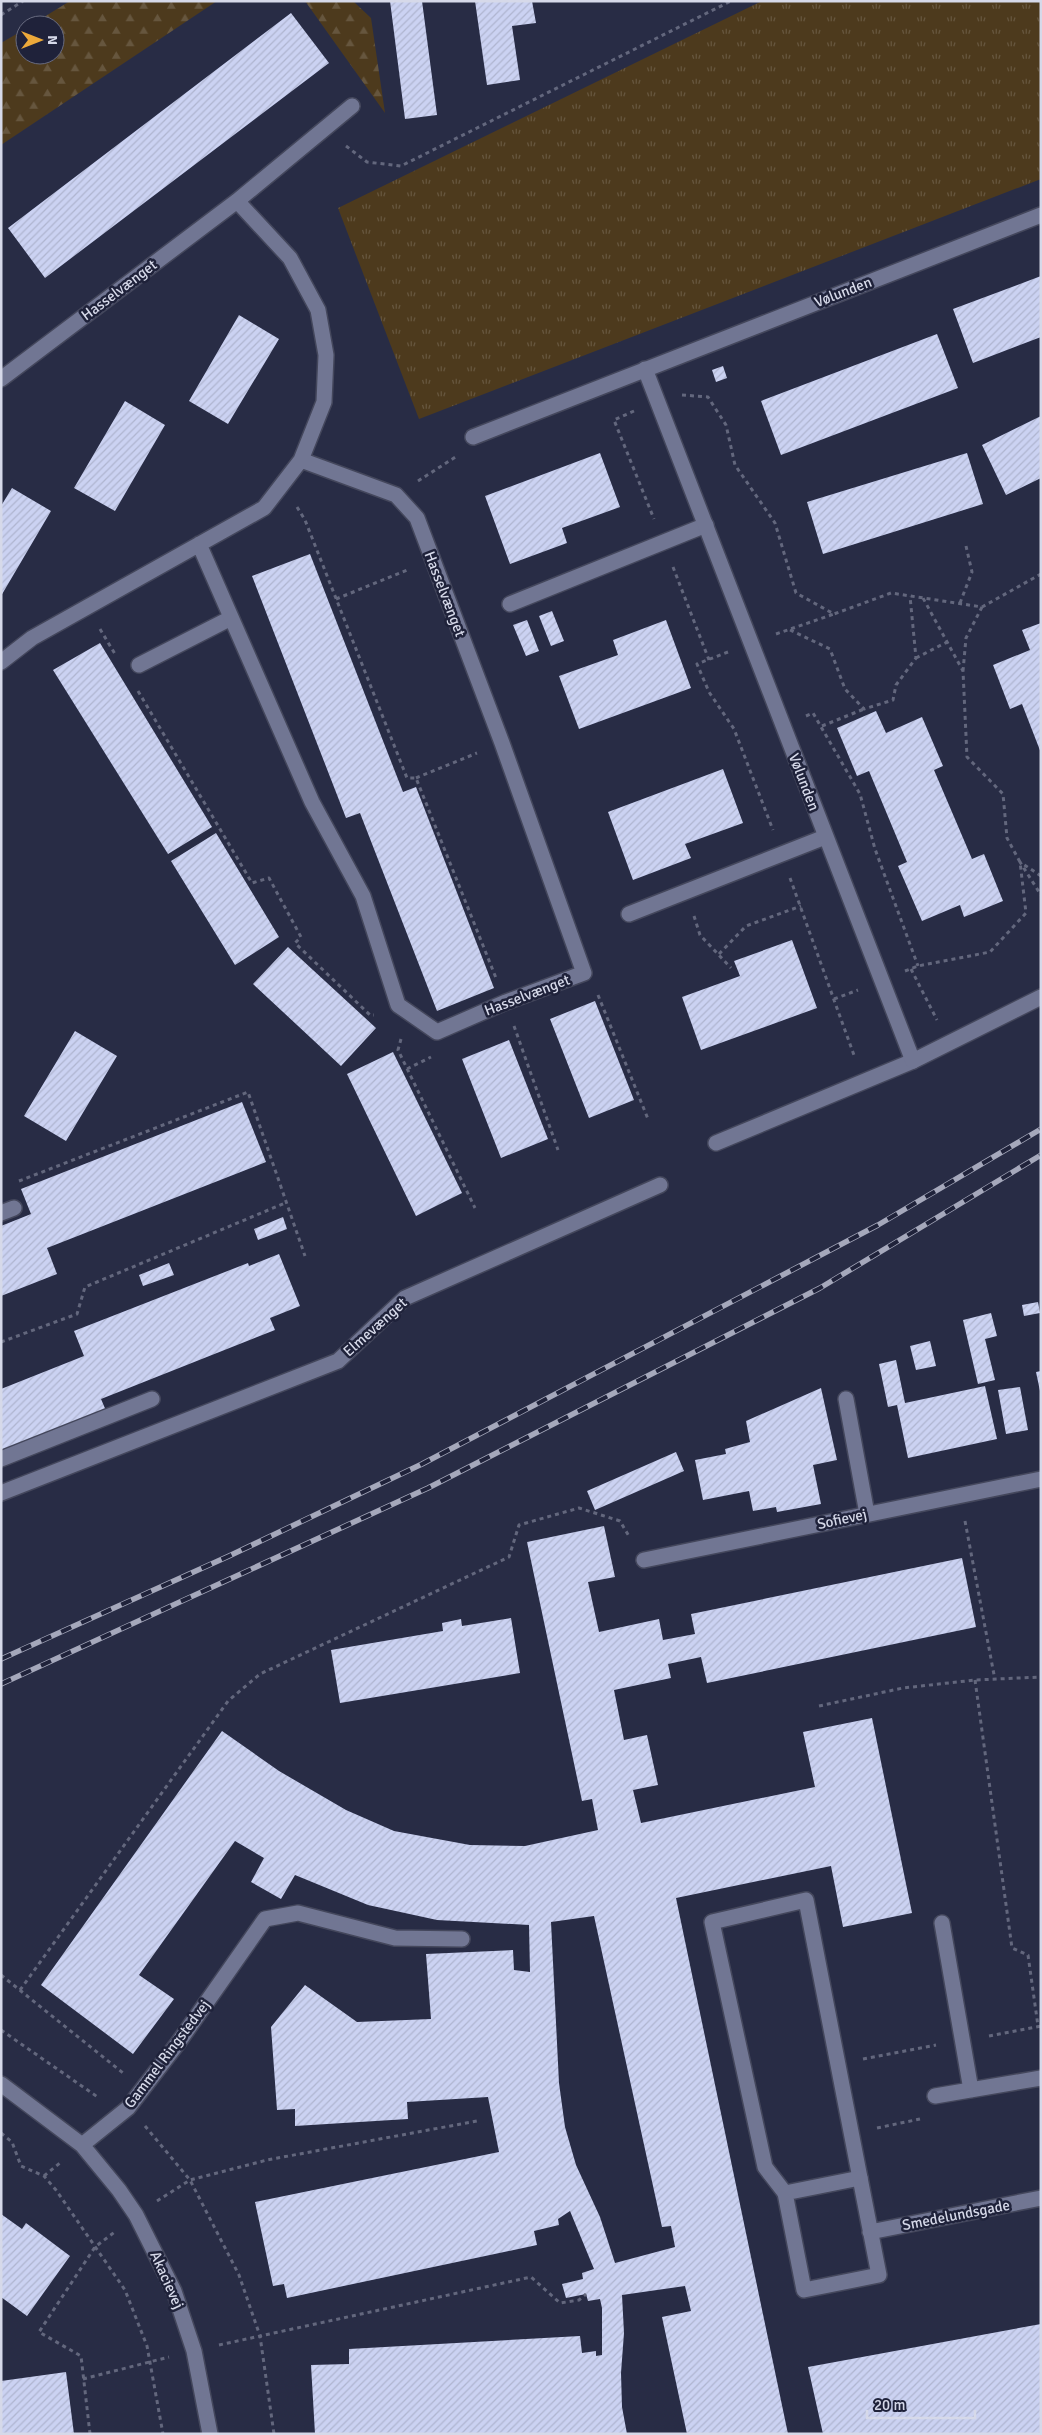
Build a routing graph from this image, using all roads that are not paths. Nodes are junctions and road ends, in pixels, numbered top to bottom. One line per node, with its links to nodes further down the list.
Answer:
1 (352, 106): 2 (street, Hasselvænget)
2 (237, 201): 5 (street, Hasselvænget); 7 (street)
3 (1041, 215): 4 (street, Vølunden)
4 (645, 369): 6 (street, Vølunden); 8 (street, Vølunden)
5 (1, 379)
6 (473, 437)
7 (301, 460): 9 (street); 11 (street, Hasselvænget)
8 (706, 525): 10 (street); 14 (street, Vølunden)
9 (199, 544): 11 (street, Hasselvænget); 12 (street)
10 (510, 604)
11 (231, 618): 13 (street)
12 (1, 662)
13 (139, 665)
14 (825, 836): 15 (street); 17 (street, Vølunden)
15 (628, 914)
16 (1041, 997): 17 (street)
17 (913, 1061): 18 (street)
18 (716, 1143)
19 (660, 1185): 24 (street, Elmevænget)
20 (846, 1398): 25 (street)
21 (152, 1399): 22 (street)
22 (1, 1459)
23 (1041, 1479): 25 (street, Sofievej)
24 (1, 1493)
25 (867, 1514): 26 (street, Sofievej)
26 (644, 1560)
27 (942, 1923): 31 (street)
28 (462, 1939): 33 (street, Gammel Ringstedvej)
29 (1041, 2078): 31 (street)
30 (1, 2084): 33 (street)
31 (971, 2090): 32 (street)
32 (936, 2096)
33 (82, 2145): 38 (street, Akacievej)
34 (860, 2178): 35 (street); 35 (street); 37 (street)
35 (785, 2193): 37 (street)
36 (1041, 2198): 37 (street, Smedelundsgade)
37 (870, 2232)
38 (210, 2434)

